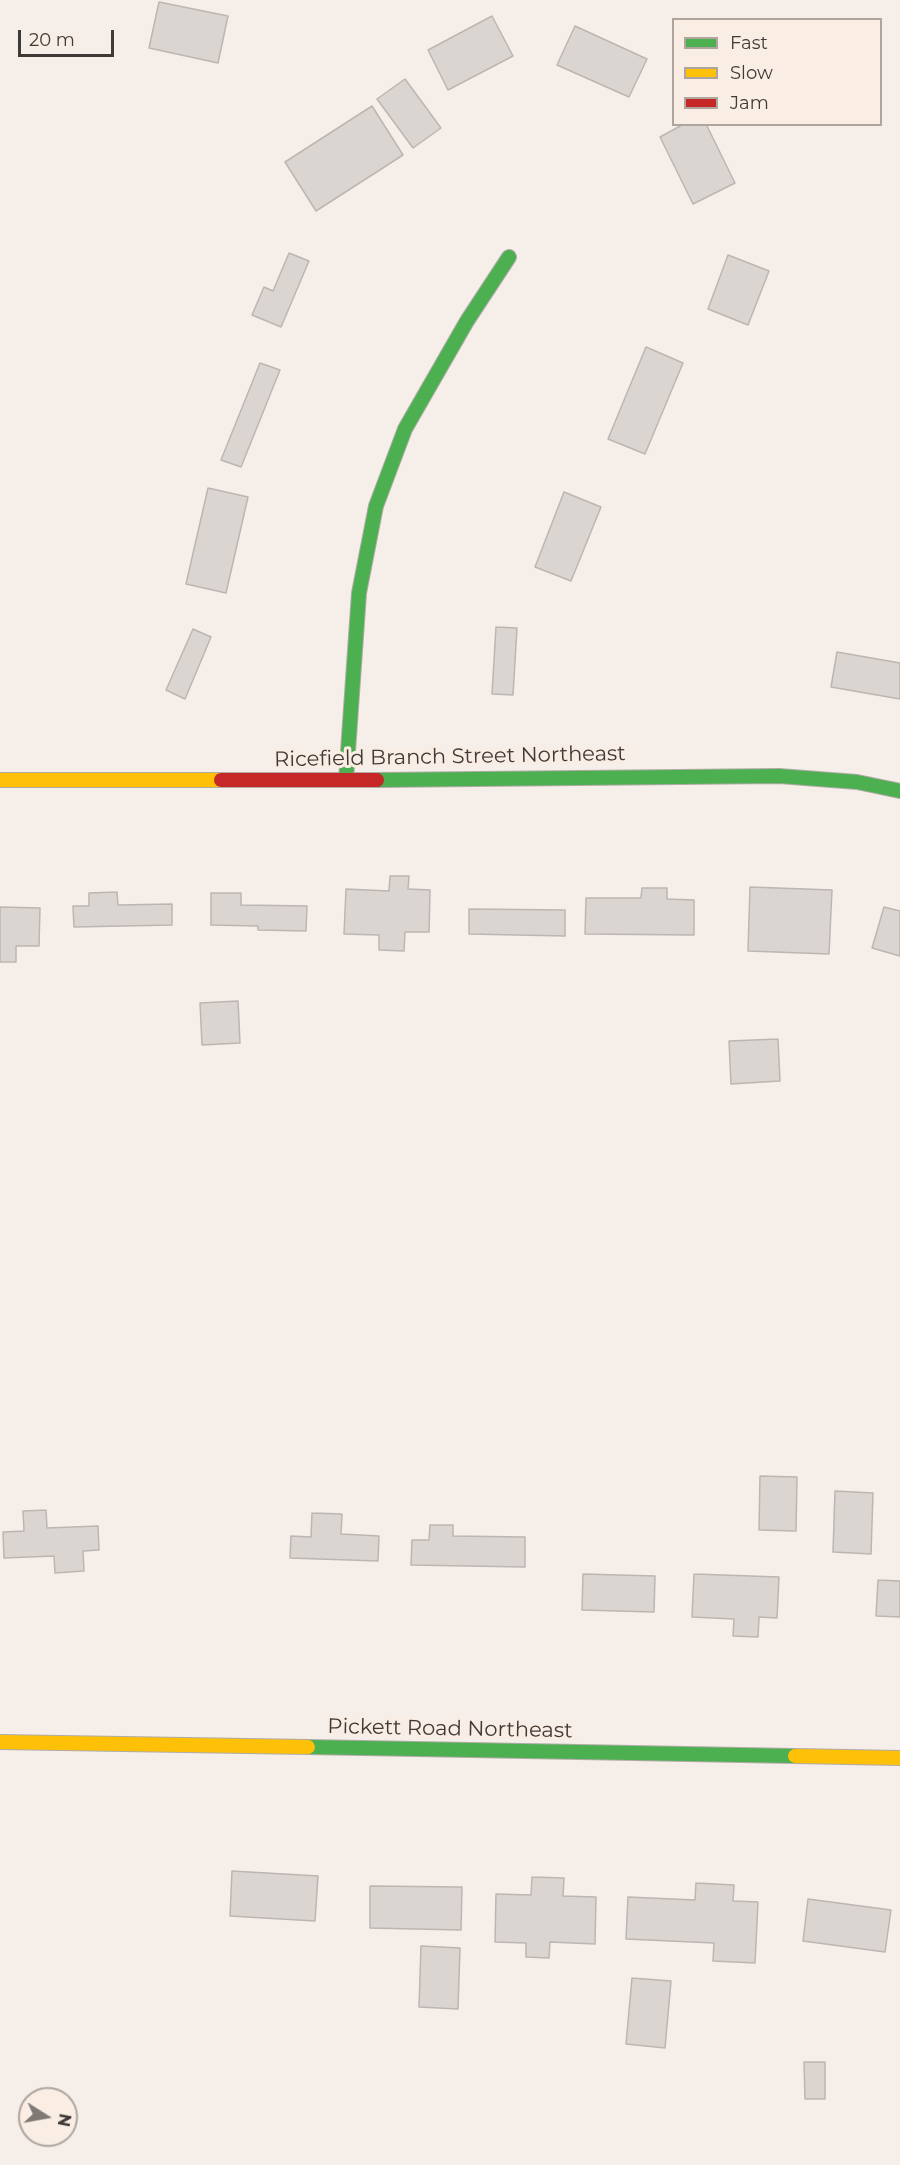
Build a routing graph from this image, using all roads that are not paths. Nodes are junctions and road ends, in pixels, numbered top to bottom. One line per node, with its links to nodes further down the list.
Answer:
1 (509, 257): 3 (street)
2 (0, 780): 3 (street, Ricefield Branch Street Northeast)
3 (346, 780): 4 (street, Ricefield Branch Street Northeast)
4 (900, 791)
5 (0, 1742): 6 (street, Pickett Road Northeast)
6 (900, 1758)

